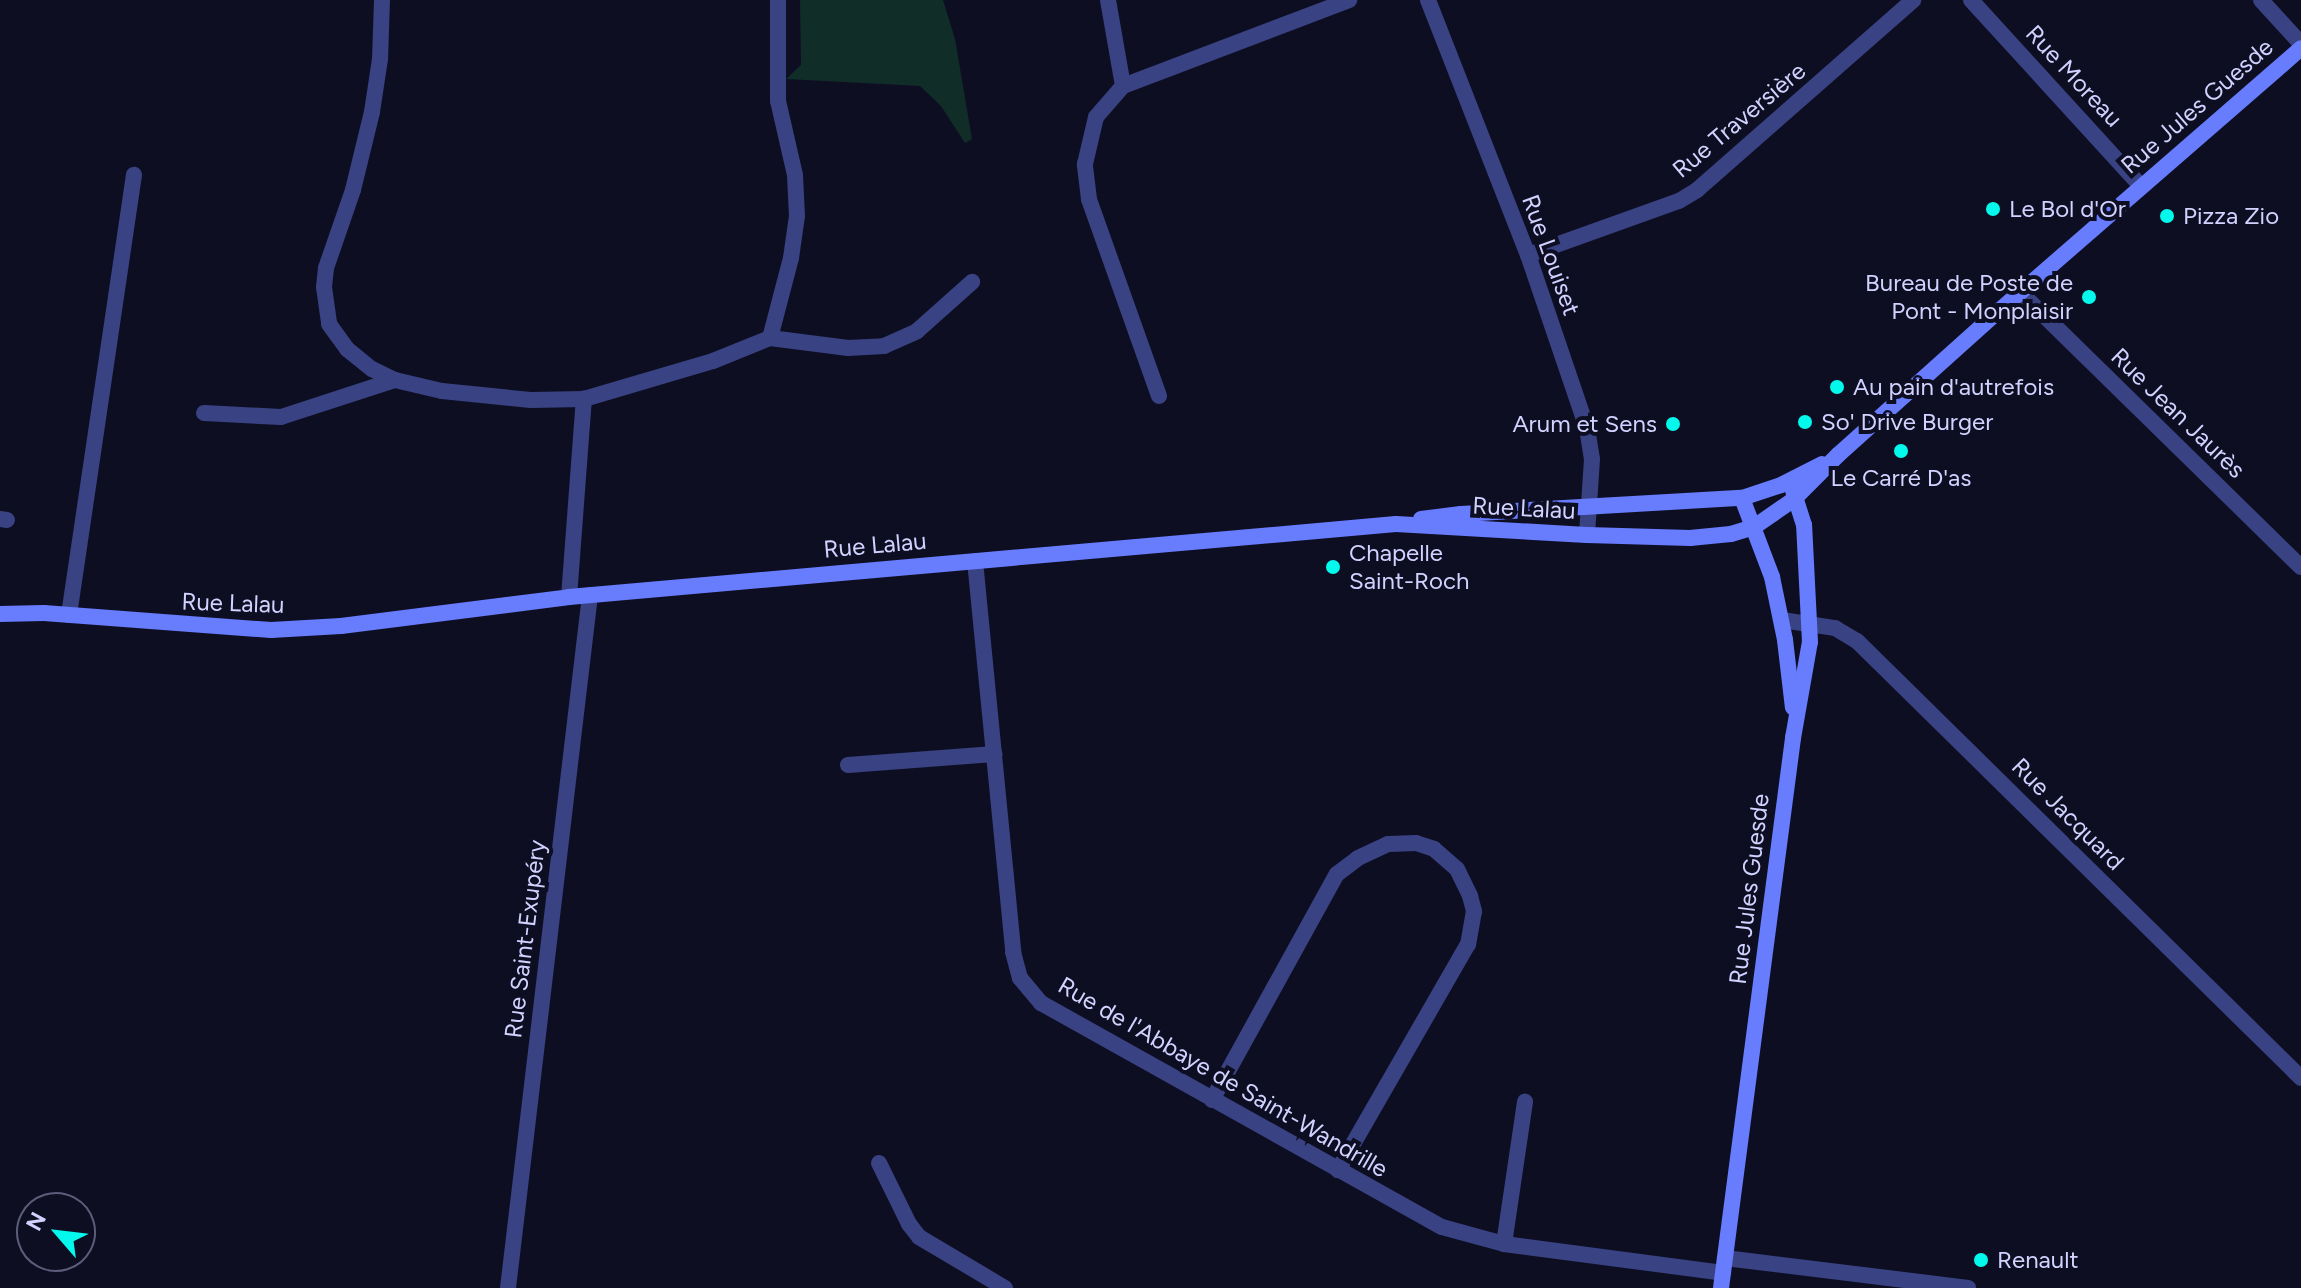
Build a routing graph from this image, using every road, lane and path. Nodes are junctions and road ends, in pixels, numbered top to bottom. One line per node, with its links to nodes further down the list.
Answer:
1 (382, 0): 17 (street)
2 (778, 0): 16 (street)
3 (1108, 0): 10 (street)
4 (1349, 0): 10 (street)
5 (1428, 0): 13 (street, Rue Louiset)
6 (1913, 0): 13 (street, Rue Traversière)
7 (1971, 0): 12 (street, Rue Moreau)
8 (2261, 0): 9 (street)
9 (2301, 46): 12 (main road, Rue Jules Guesde)
10 (1123, 86): 18 (street)
11 (134, 175): 34 (street)
12 (2141, 186): 15 (main road, Rue Jules Guesde)
13 (1528, 255): 25 (street, Rue Louiset)
14 (972, 282): 16 (street)
15 (2020, 292): 21 (main road, Rue Jules Guesde); 30 (street, Rue Jean Jaurès)
16 (770, 338): 19 (street)
17 (395, 380): 19 (street); 20 (street)
18 (1159, 396)
19 (584, 399): 32 (street)
20 (204, 413)
21 (1838, 455): 22 (main road, Rue Jules Guesde); 23 (main road, Rue Jules Guesde)
22 (1790, 481): 23 (main road, Rue Jules Guesde); 24 (main road, Rue Jules Guesde)
23 (1797, 497): 27 (main road, Rue Jules Guesde); 36 (main road, Rue Jules Guesde)
24 (1742, 498): 25 (main road, Rue Jules Guesde); 27 (main road)
25 (1590, 508): 26 (main road, Rue Jules Guesde); 28 (street, Rue Louiset)
26 (1396, 524): 28 (main road, Rue Lalau); 29 (main road, Rue Lalau)
27 (1754, 527): 28 (main road, Rue Lalau); 35 (main road)
28 (1587, 535)
29 (975, 561): 31 (main road, Rue Lalau); 38 (street, Rue de l'Abbaye de Saint-Wandrille)
30 (2301, 567)
31 (590, 595): 32 (main road, Rue Lalau); 47 (street, Rue Saint-Exupéry)
32 (569, 597): 34 (main road, Rue Lalau)
33 (0, 614): 34 (main road, Rue Lalau)
34 (69, 615)
35 (1782, 620): 36 (street, Rue Jacquard); 37 (main road)
36 (1811, 623): 37 (main road, Rue Jules Guesde); 40 (street, Rue Jacquard)
37 (1793, 738): 46 (main road, Rue Jules Guesde)
38 (995, 754): 39 (street); 41 (street, Rue de l'Abbaye de Saint-Wandrille)
39 (848, 765)
40 (2301, 1078)
41 (1212, 1100): 44 (street, Rue de l'Abbaye de Saint-Wandrille); 44 (street)
42 (1525, 1102): 45 (street)
43 (879, 1163): 48 (street)
44 (1338, 1170): 45 (street, Rue de l'Abbaye de Saint-Wandrille)
45 (1504, 1244): 46 (street, Rue de l'Abbaye de Saint-Wandrille)
46 (1723, 1273): 49 (street, Rue de l'Abbaye de Saint-Wandrille)
47 (508, 1288)
48 (1005, 1288)
49 (1968, 1288)

